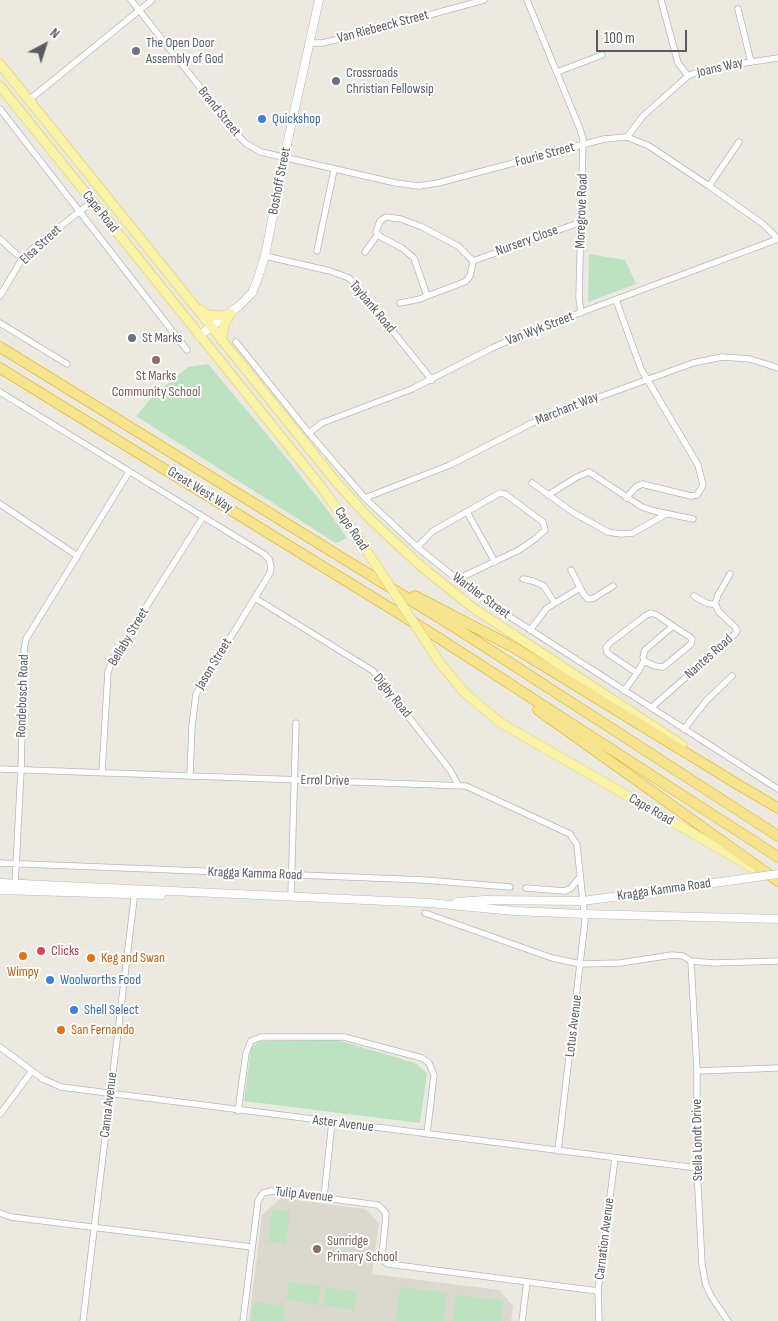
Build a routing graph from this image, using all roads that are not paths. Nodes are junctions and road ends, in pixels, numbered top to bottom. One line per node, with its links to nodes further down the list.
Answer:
1 (131, 0): 8 (street, Brand Street)
2 (152, 0): 8 (street)
3 (319, 0): 9 (main road, Boshoff Street)
4 (484, 0): 9 (street, Van Riebeeck Street)
5 (527, 0): 14 (street, Moregrove Road)
6 (661, 0): 15 (street)
7 (738, 9): 12 (street)
8 (140, 10): 17 (street); 22 (street, Brand Street)
9 (309, 43): 22 (main road, Boshoff Street)
10 (602, 54): 14 (street)
11 (778, 58): 12 (street, Joans Way)
12 (751, 62): 15 (street, Joans Way)
13 (0, 64): 17 (main road, Cape Road)
14 (557, 72): 21 (street, Moregrove Road)
15 (688, 76): 19 (street, Joans Way)
16 (0, 86): 25 (main road, Cape Road)
17 (30, 100): 40 (main road, Cape Road)
18 (0, 110): 26 (street, Cape Road)
19 (628, 137): 21 (street, Fourie Street); 24 (street, Fourie Street)
20 (739, 142): 24 (street)
21 (583, 144): 23 (street, Fourie Street); 27 (street, Moregrove Road)
22 (284, 158): 23 (street, Fourie Street); 33 (main road, Boshoff Street)
23 (334, 170): 31 (street)
24 (708, 186): 30 (street, Fourie Street)
25 (92, 202): 26 (street, Elsa Street); 45 (main road, Cape Road)
26 (80, 212): 34 (street, Elsa Street); 49 (street, Cape Road)
27 (581, 222): 35 (street, Nursery Close); 41 (street, Moregrove Road)
28 (378, 234): 32 (street); 35 (street); 37 (street)
29 (0, 239): 34 (street)
30 (778, 239): 38 (street, Van Wyk Street)
31 (317, 251)
32 (365, 252)
33 (265, 256): 42 (main road, Boshoff Street); 54 (street, Taybank Road)
34 (22, 259): 36 (street, Elsa Street)
35 (473, 261): 37 (street)
36 (0, 296)
37 (427, 296): 39 (street)
38 (616, 300): 41 (street, Van Wyk Street); 53 (street)
39 (400, 303)
40 (193, 305): 42 (main road); 44 (main road, Cape Road)
41 (580, 313): 54 (street, Van Wyk Street)
42 (228, 315): 44 (main road, Boshoff Street); 46 (main road)
43 (0, 323): 50 (street)
44 (210, 327): 45 (main road, Boshoff Street); 46 (main road, Cape Road)
45 (199, 336): 107 (main road, Cape Road, bridge)
46 (221, 340): 99 (main road, Cape Road)
47 (236, 342): 56 (street, Warbler Street)
48 (0, 347): 71 (highway, Great West Way)
49 (187, 350)
50 (67, 364)
51 (0, 368): 82 (highway, Great West Way)
52 (778, 368): 53 (street, Marchant Way)
53 (646, 379): 60 (street, Marchant Way); 61 (street)
54 (432, 380): 56 (street, Van Wyk Street)
55 (0, 392): 57 (street, Great West Way)
56 (309, 433): 60 (street, Warbler Street)
57 (129, 472): 65 (street, Great West Way); 68 (street, Rondebosch Road)
58 (532, 484): 59 (street)
59 (548, 495): 61 (street); 64 (street)
60 (366, 498): 67 (street, Warbler Street)
61 (626, 498): 64 (street)
62 (0, 504): 68 (street)
63 (467, 512): 67 (street); 69 (street); 69 (street)
64 (666, 514): 66 (street)
65 (203, 517): 70 (street, Great West Way); 94 (street, Bellaby Street)
66 (693, 519)
67 (417, 547): 74 (street, Warbler Street)
68 (76, 555): 93 (street, Rondebosch Road)
69 (495, 562): 74 (street)
70 (271, 563): 79 (street, Jason Street)
71 (361, 569): 99 (highway); 100 (highway)
72 (571, 570): 77 (street)
73 (730, 574): 81 (street)
74 (458, 580): 84 (street, Warbler Street)
75 (523, 580): 80 (street)
76 (613, 586): 77 (street)
77 (580, 588): 80 (street)
78 (694, 596): 81 (street)
79 (255, 598): 95 (street, Jason Street); 97 (street, Digby Road)
80 (554, 602): 84 (street)
81 (716, 605): 89 (street, Nantes Road)
82 (400, 613): 101 (highway); 107 (highway)
83 (673, 626): 85 (street); 85 (street); 86 (street)
84 (530, 630): 88 (street, Warbler Street)
85 (644, 661): 86 (street)
86 (637, 673): 88 (street)
87 (732, 676): 91 (street)
88 (624, 691): 89 (street, Warbler Street)
89 (651, 708): 91 (street, Warbler Street)
90 (296, 724): 96 (street)
91 (684, 729): 98 (street, Warbler Street)
92 (0, 769): 93 (street, Errol Drive)
93 (20, 770): 94 (street, Errol Drive); 103 (street, Rondebosch Road)
94 (102, 772): 95 (street, Errol Drive)
95 (190, 776): 96 (street, Errol Drive)
96 (296, 780): 97 (street, Errol Drive); 105 (street)
97 (458, 785): 106 (street, Errol Drive)
98 (778, 789)
99 (778, 808)
100 (778, 836)
101 (778, 857)
102 (0, 863): 103 (street, Kragga Kamma Road)
103 (15, 864): 105 (street, Kragga Kamma Road); 110 (street, Rondebosch Road)
104 (778, 874): 115 (main road, Kragga Kamma Road, bridge)
105 (292, 876): 109 (street, Kragga Kamma Road); 114 (street)
106 (580, 877): 111 (street); 115 (street, Errol Drive)
107 (778, 882)
108 (0, 884): 110 (main road, Kragga Kamma Road)
109 (510, 886)
110 (15, 887): 112 (main road, Kragga Kamma Road); 113 (main road, Kragga Kamma Road)
111 (526, 888)
112 (0, 890)
113 (134, 892): 114 (main road, Kragga Kamma Road); 127 (street, Canna Avenue)
114 (291, 897): 116 (main road, Kragga Kamma Road)
115 (583, 901): 116 (main road, Kragga Kamma Road); 118 (street, Lotus Avenue)
116 (430, 903): 118 (main road, Kragga Kamma Road)
117 (425, 913): 122 (street)
118 (584, 914): 119 (main road, Kragga Kamma Road); 122 (street, Lotus Avenue)
119 (778, 919)
120 (691, 960): 121 (street); 122 (street); 126 (street, Stella Londt Drive)
121 (778, 961)
122 (582, 964): 132 (street, Lotus Avenue)
123 (0, 1047): 125 (street, Aster Avenue)
124 (778, 1068): 126 (street)
125 (32, 1071): 127 (street, Aster Avenue); 129 (street)
126 (697, 1071): 134 (street, Stella Londt Drive)
127 (111, 1093): 128 (street, Aster Avenue); 137 (street, Canna Avenue)
128 (238, 1111): 130 (street, Aster Avenue); 131 (street)
129 (0, 1114)
130 (332, 1122): 131 (street, Aster Avenue); 135 (street)
131 (427, 1134): 132 (street, Aster Avenue)
132 (558, 1151): 133 (street, Aster Avenue)
133 (615, 1158): 134 (street, Aster Avenue); 140 (street, Carnation Avenue)
134 (698, 1168): 145 (street, Stella Londt Drive)
135 (324, 1197): 138 (street, Tulip Avenue); 139 (street, Tulip Avenue)
136 (0, 1213): 137 (street)
137 (94, 1228): 138 (street); 141 (street, Canna Avenue)
138 (252, 1247): 142 (street)
139 (527, 1282): 140 (street, Tulip Avenue); 143 (street)
140 (598, 1291): 144 (street, Carnation Avenue)
141 (82, 1321)
142 (243, 1321)
143 (522, 1321)
144 (599, 1321)
145 (728, 1321)

